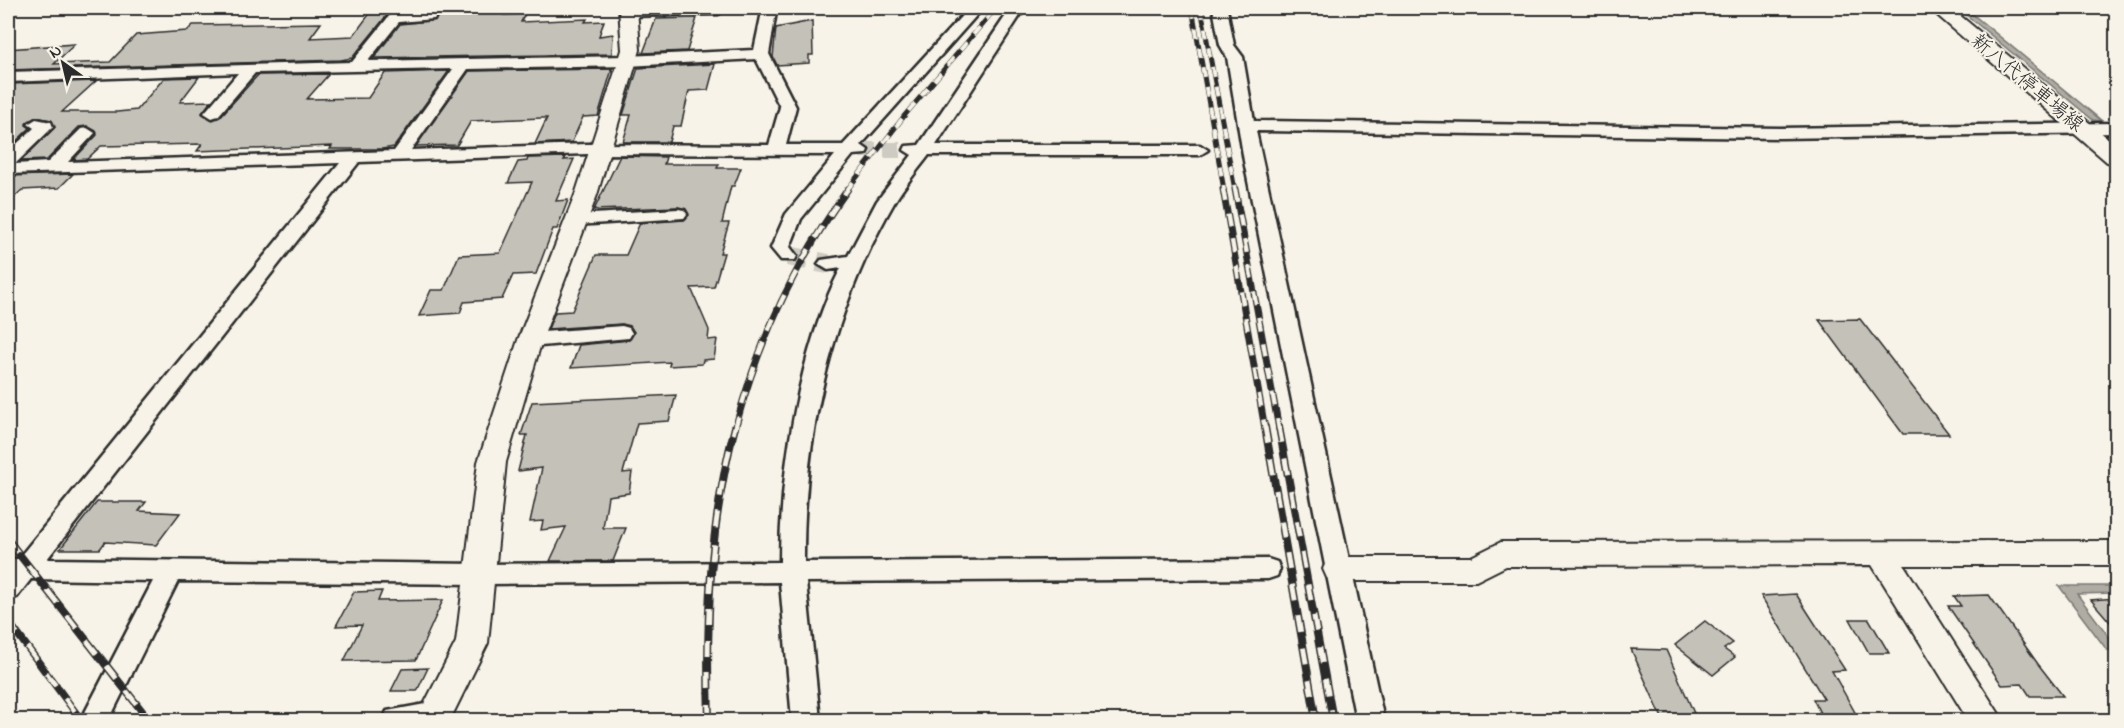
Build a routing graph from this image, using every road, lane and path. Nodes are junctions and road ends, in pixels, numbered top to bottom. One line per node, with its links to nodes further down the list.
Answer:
1 (12, 8): 8 (street)
2 (976, 8): 25 (street)
3 (1018, 8): 26 (street)
4 (1220, 8): 19 (street)
5 (1939, 8): 20 (main road, 新八代停車場線)
6 (628, 10): 7 (street); 12 (street)
7 (718, 10)
8 (8, 11)
9 (768, 12): 11 (street)
10 (429, 16): 14 (street)
11 (761, 54): 12 (street); 24 (street)
12 (627, 60): 13 (street); 23 (street)
13 (464, 64): 14 (street); 28 (street)
14 (356, 66): 15 (street)
15 (251, 68): 16 (street); 17 (street)
16 (8, 77)
17 (212, 113)
18 (36, 124): 31 (street)
19 (1247, 126): 20 (street); 45 (street)
20 (2084, 129): 21 (street); 30 (main road, 新八代停車場線)
21 (2116, 129)
22 (87, 133): 32 (street)
23 (601, 149): 24 (street); 28 (street); 35 (street)
24 (776, 150): 25 (street)
25 (854, 150): 36 (street)
26 (916, 150): 27 (street); 37 (street)
27 (1200, 150)
28 (399, 155): 29 (street)
29 (354, 157): 32 (street); 43 (street)
30 (2116, 157)
31 (8, 161)
32 (53, 167): 33 (street)
33 (8, 169)
34 (678, 214): 35 (street)
35 (576, 220): 40 (street)
36 (788, 256)
37 (855, 261): 38 (street); 47 (street)
38 (828, 264)
39 (622, 333): 40 (street)
40 (530, 340): 48 (street)
41 (2116, 554): 42 (street)
42 (1881, 555): 45 (street); 55 (street)
43 (16, 569): 46 (street); 49 (street)
44 (1268, 569): 47 (street)
45 (1338, 569): 54 (street)
46 (171, 571): 48 (street); 51 (street)
47 (792, 571): 48 (street); 53 (street)
48 (479, 574): 50 (street)
49 (8, 590)
50 (434, 717): 52 (street)
51 (95, 720)
52 (397, 720)
53 (806, 720)
54 (1370, 720)
55 (1986, 720)

